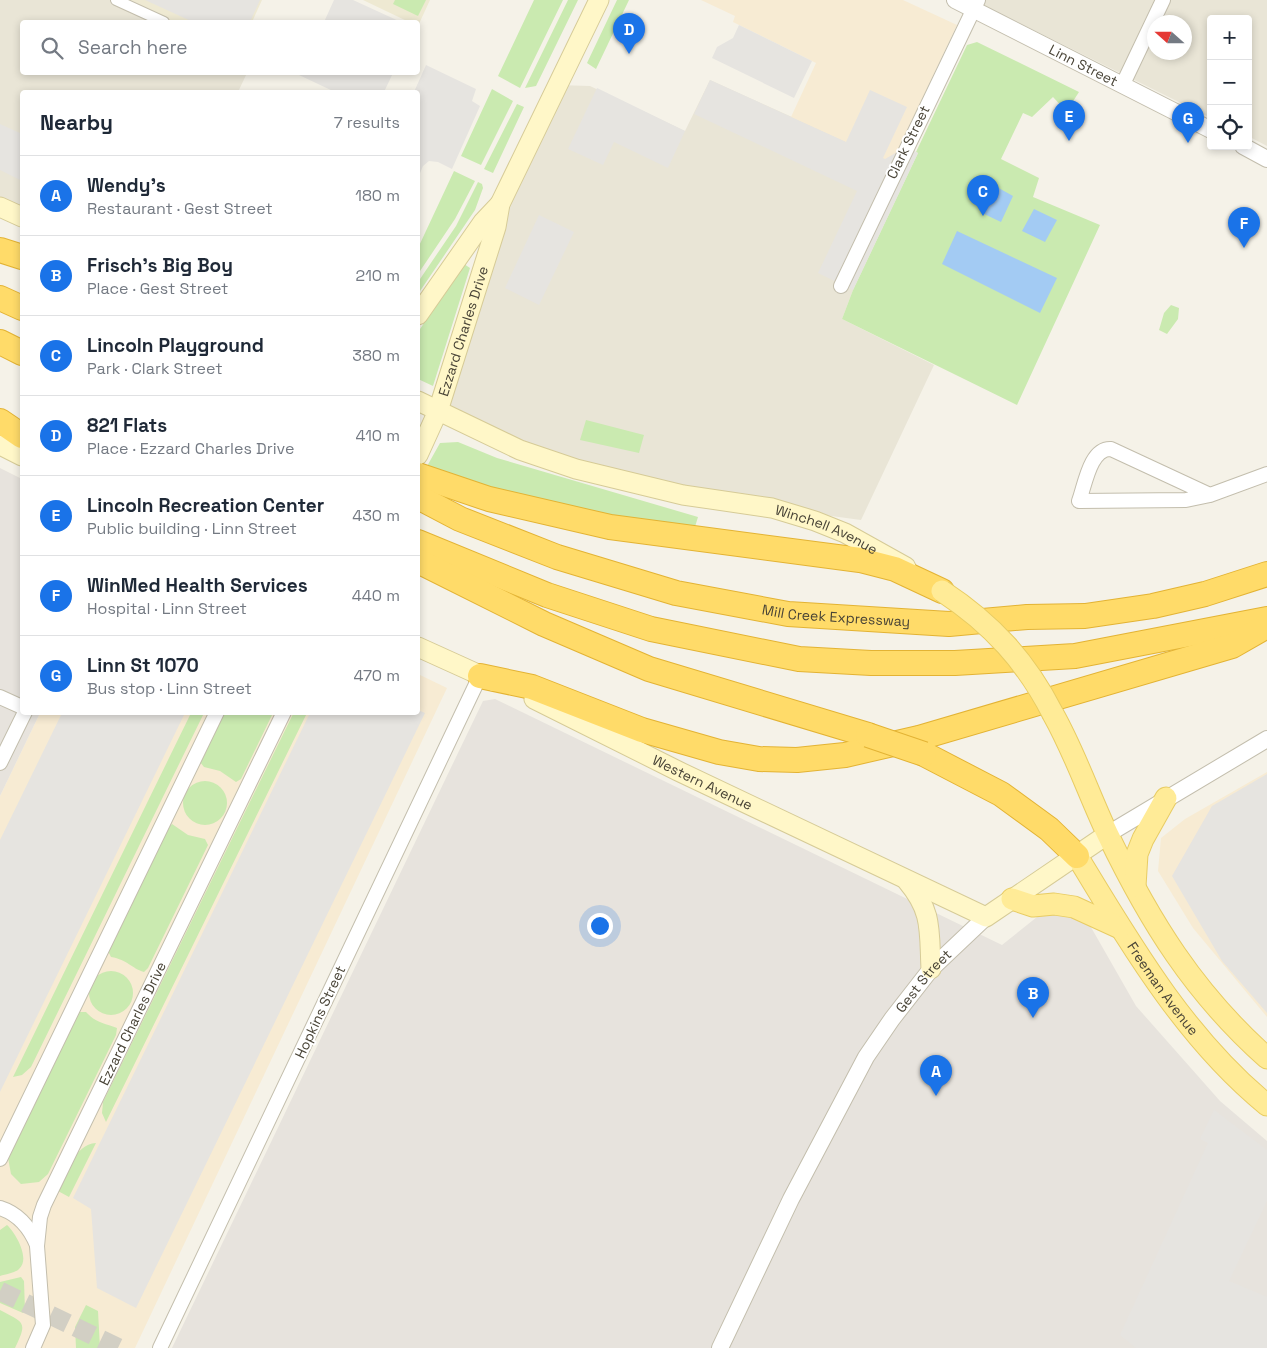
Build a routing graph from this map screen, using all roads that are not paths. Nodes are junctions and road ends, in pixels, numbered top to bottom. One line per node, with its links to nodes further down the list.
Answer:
1 (116, 0): 6 (street)
2 (599, 0): 11 (main road, Ezzard Charles Drive)
3 (955, 0): 5 (street, Linn Street)
4 (1163, 0): 7 (street)
5 (975, 5): 7 (street, Linn Street); 16 (street, Clark Street)
6 (160, 20)
7 (1123, 84): 8 (street, Linn Street)
8 (1207, 128)
9 (1252, 150): 10 (street)
10 (1266, 155)
11 (500, 204): 19 (main road, Ezzard Charles Drive); 23 (main road, Ezzard Charles Drive)
12 (0, 207): 13 (main road)
13 (20, 216)
14 (0, 250): 15 (highway)
15 (20, 256)
16 (841, 286)
17 (0, 298): 18 (highway)
18 (20, 307)
19 (420, 312)
20 (0, 342): 21 (highway)
21 (20, 352)
22 (420, 403): 23 (main road, Winchell Avenue)
23 (438, 411): 27 (main road, Ezzard Charles Drive); 36 (main road, Winchell Avenue)
24 (0, 421): 25 (highway)
25 (20, 435)
26 (0, 446): 28 (main road)
27 (420, 450)
28 (20, 455)
29 (1267, 474): 31 (street)
30 (420, 476): 36 (highway)
31 (1210, 494): 31 (street)
32 (420, 498): 35 (highway, Mill Creek Expressway)
33 (420, 543): 37 (highway)
34 (420, 562): 50 (highway, bridge)
35 (1267, 574)
36 (942, 591): 49 (main road, Winchell Avenue, bridge)
37 (1267, 618)
38 (1267, 626): 40 (highway)
39 (420, 648): 40 (main road, Western Avenue)
40 (480, 676): 51 (main road, Western Avenue); 63 (street, Hopkins Street)
41 (0, 697): 42 (street)
42 (20, 707)
43 (24, 715): 47 (street)
44 (216, 715): 59 (street)
45 (283, 715): 61 (street, Ezzard Charles Drive)
46 (1267, 739): 48 (street, Gest Street)
47 (0, 763)
48 (1166, 798): 49 (street, Gest Street); 52 (main road)
49 (1108, 834): 50 (main road, Gest Street); 52 (main road, Freeman Avenue)
50 (1077, 856): 53 (main road, Gest Street); 55 (main road, Freeman Avenue)
51 (906, 880): 54 (main road, Western Avenue); 56 (main road)
52 (1135, 889): 57 (main road, Freeman Avenue)
53 (1012, 899): 54 (main road, Gest Street); 55 (main road)
54 (986, 916): 56 (street, Gest Street)
55 (1120, 928): 58 (main road, Freeman Avenue)
56 (931, 969): 64 (street, Gest Street)
57 (1267, 1058)
58 (1267, 1105)
59 (0, 1158)
60 (0, 1208): 61 (street)
61 (37, 1246): 62 (street, Ezzard Charles Drive)
62 (34, 1348)
63 (160, 1348)
64 (720, 1348)

